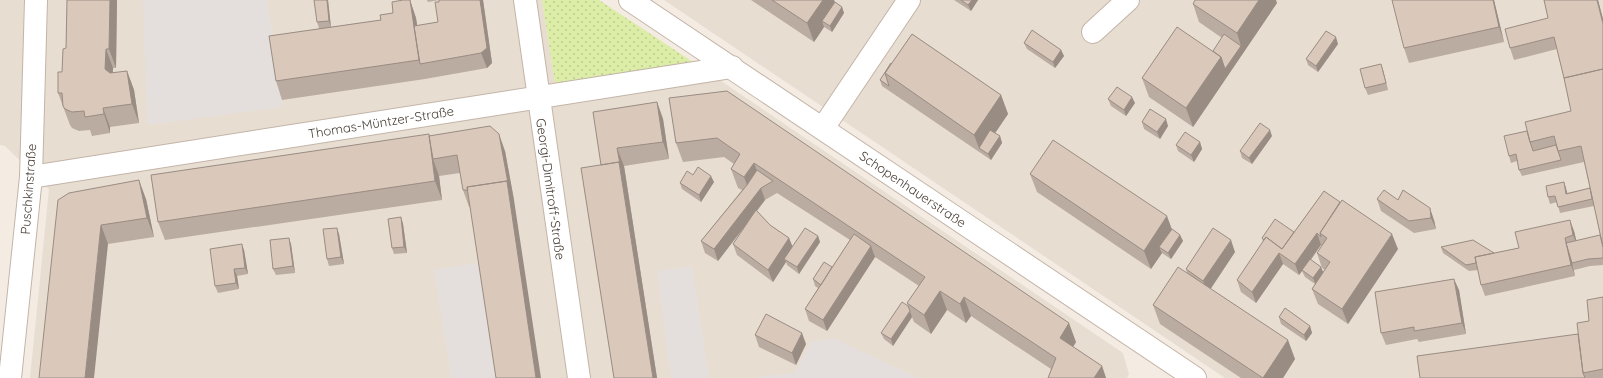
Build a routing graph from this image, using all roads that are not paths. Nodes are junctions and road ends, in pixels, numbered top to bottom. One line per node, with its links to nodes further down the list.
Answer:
1 (36, 0): 10 (street, Puschkinstraße)
2 (525, 0): 8 (street, Georgi-Dimitroff-Straße)
3 (630, 0): 7 (street, Schopenhauerstraße)
4 (909, 0): 9 (street)
5 (1128, 0): 6 (street)
6 (1093, 32)
7 (732, 67): 8 (street, Thomas-Müntzer-Straße); 9 (street, Schopenhauerstraße)
8 (538, 97): 10 (street, Thomas-Müntzer-Straße); 12 (street, Georgi-Dimitroff-Straße)
9 (823, 128): 13 (street, Schopenhauerstraße)
10 (31, 177): 11 (street, Puschkinstraße)
11 (10, 378)
12 (579, 378)
13 (1194, 378)

